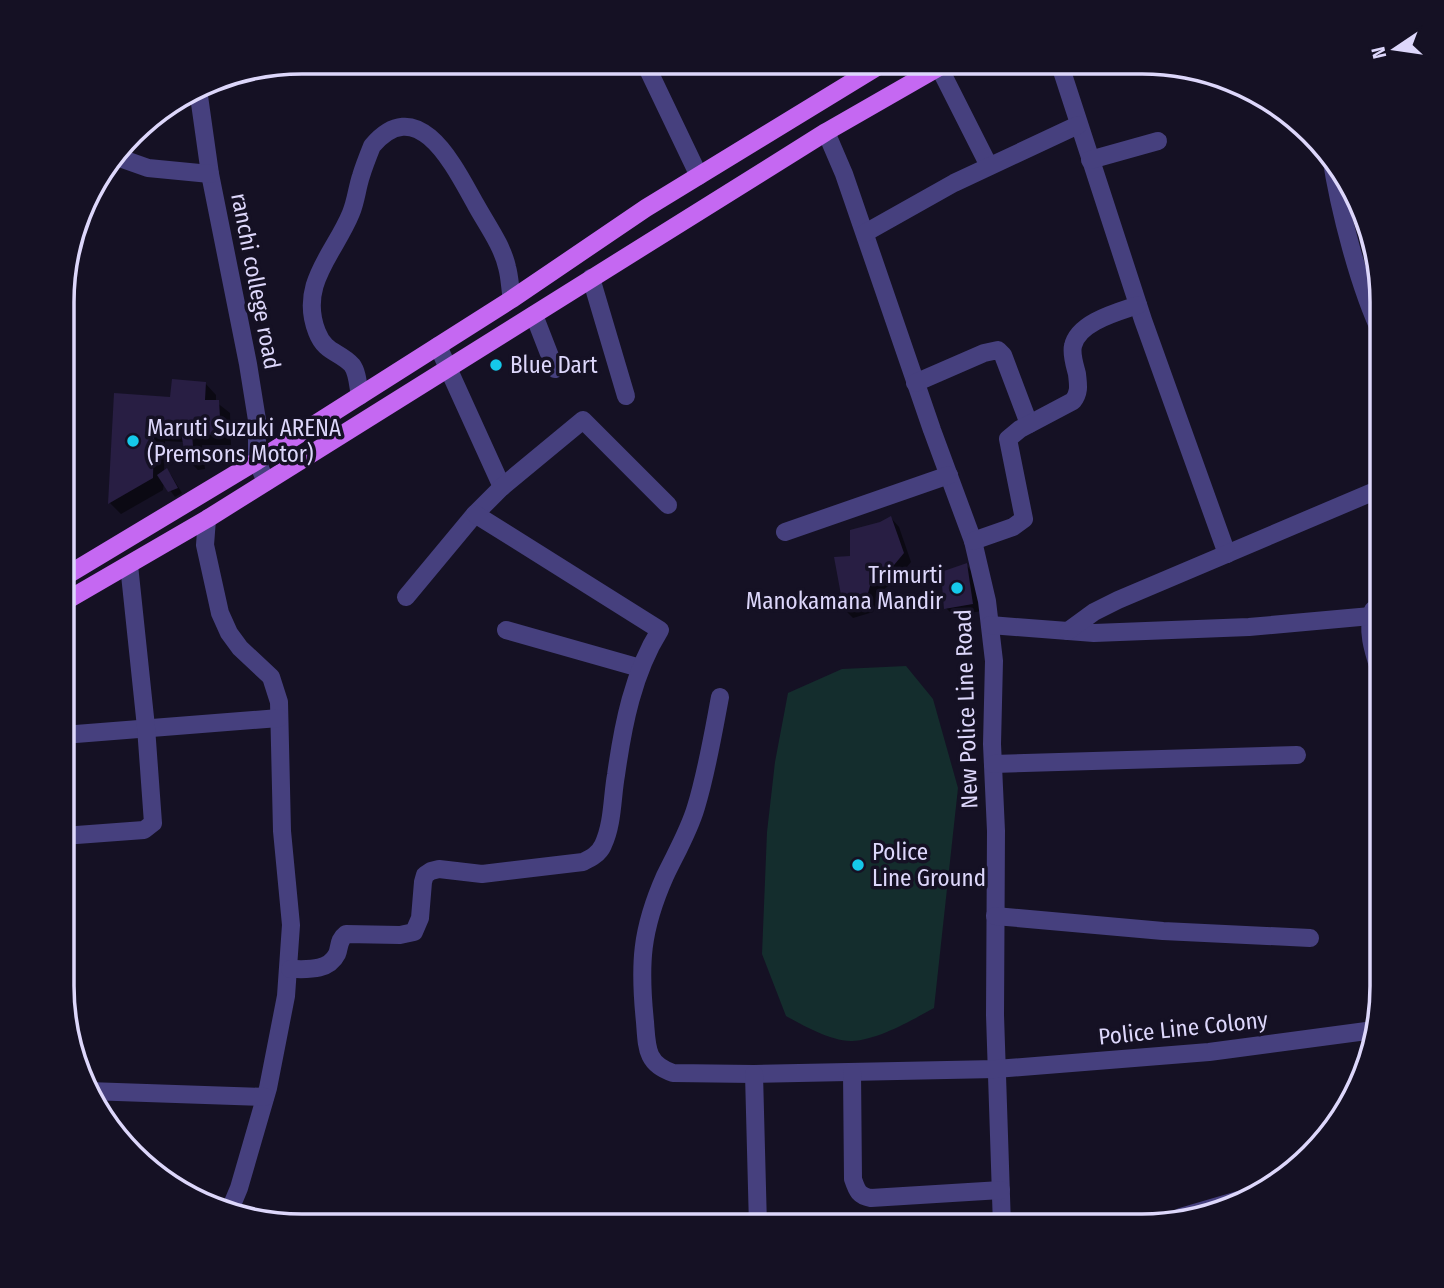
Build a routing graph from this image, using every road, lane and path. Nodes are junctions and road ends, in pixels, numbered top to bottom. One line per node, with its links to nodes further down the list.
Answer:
1 (650, 74): 14 (street)
2 (865, 74): 14 (main road)
3 (927, 74): 8 (main road)
4 (948, 74): 12 (street)
5 (1063, 74): 7 (street)
6 (199, 98): 13 (street, ranchi college road)
7 (1078, 125): 11 (street); 12 (street)
8 (826, 132): 16 (street, New Police Line Road); 17 (main road)
9 (1158, 141): 11 (street)
10 (124, 159): 13 (street)
11 (1090, 160): 19 (street)
12 (989, 166): 16 (street)
13 (210, 174): 29 (street, ranchi college road)
14 (699, 176): 18 (main road)
15 (1335, 180): 20 (street)
16 (866, 233): 25 (street, New Police Line Road)
17 (591, 278): 21 (main road); 27 (street)
18 (512, 299): 22 (main road); 26 (street)
19 (1138, 305): 28 (street); 39 (street)
20 (1370, 306)
21 (534, 315): 23 (main road); 24 (street)
22 (438, 346): 23 (street); 26 (main road)
23 (449, 367): 31 (main road); 32 (street)
24 (555, 369)
25 (915, 383): 28 (street); 30 (street, New Police Line Road)
26 (360, 396): 29 (main road)
27 (626, 396)
28 (1029, 424): 38 (street)
29 (257, 461): 31 (street, ranchi college road); 41 (main road)
30 (949, 475): 37 (street); 38 (street, New Police Line Road)
31 (266, 482): 36 (main road)
32 (502, 487): 34 (street); 35 (street)
33 (1370, 493): 39 (street)
34 (668, 505)
35 (475, 514): 43 (street); 48 (street)
36 (207, 519): 40 (main road); 50 (street)
37 (785, 532)
38 (973, 541): 45 (street, New Police Line Road)
39 (1227, 554): 47 (street)
40 (129, 565): 42 (main road); 51 (street)
41 (74, 571)
42 (74, 596)
43 (406, 597)
44 (1370, 611): 47 (street)
45 (990, 625): 47 (street); 54 (street, New Police Line Road)
46 (506, 629): 48 (street)
47 (1068, 631)
48 (640, 668): 58 (street)
49 (720, 697): 62 (street, Police Line Colony)
50 (279, 718): 51 (street); 58 (street)
51 (146, 727): 52 (street); 55 (street)
52 (74, 734)
53 (1297, 755): 54 (street)
54 (993, 764): 56 (street, New Police Line Road)
55 (74, 835)
56 (995, 916): 57 (street); 60 (street, New Police Line Road)
57 (1310, 938)
58 (290, 969): 64 (street)
59 (1366, 1031): 60 (street, Police Line Colony)
60 (996, 1069): 61 (street, Police Line Colony); 65 (street, New Police Line Road)
61 (852, 1072): 62 (street, Police Line Colony); 65 (street)
62 (754, 1074): 67 (street)
63 (100, 1091): 64 (street)
64 (265, 1097): 66 (street)
65 (1001, 1190): 68 (street, New Police Line Road)
66 (233, 1203)
67 (758, 1214)
68 (1002, 1214)

